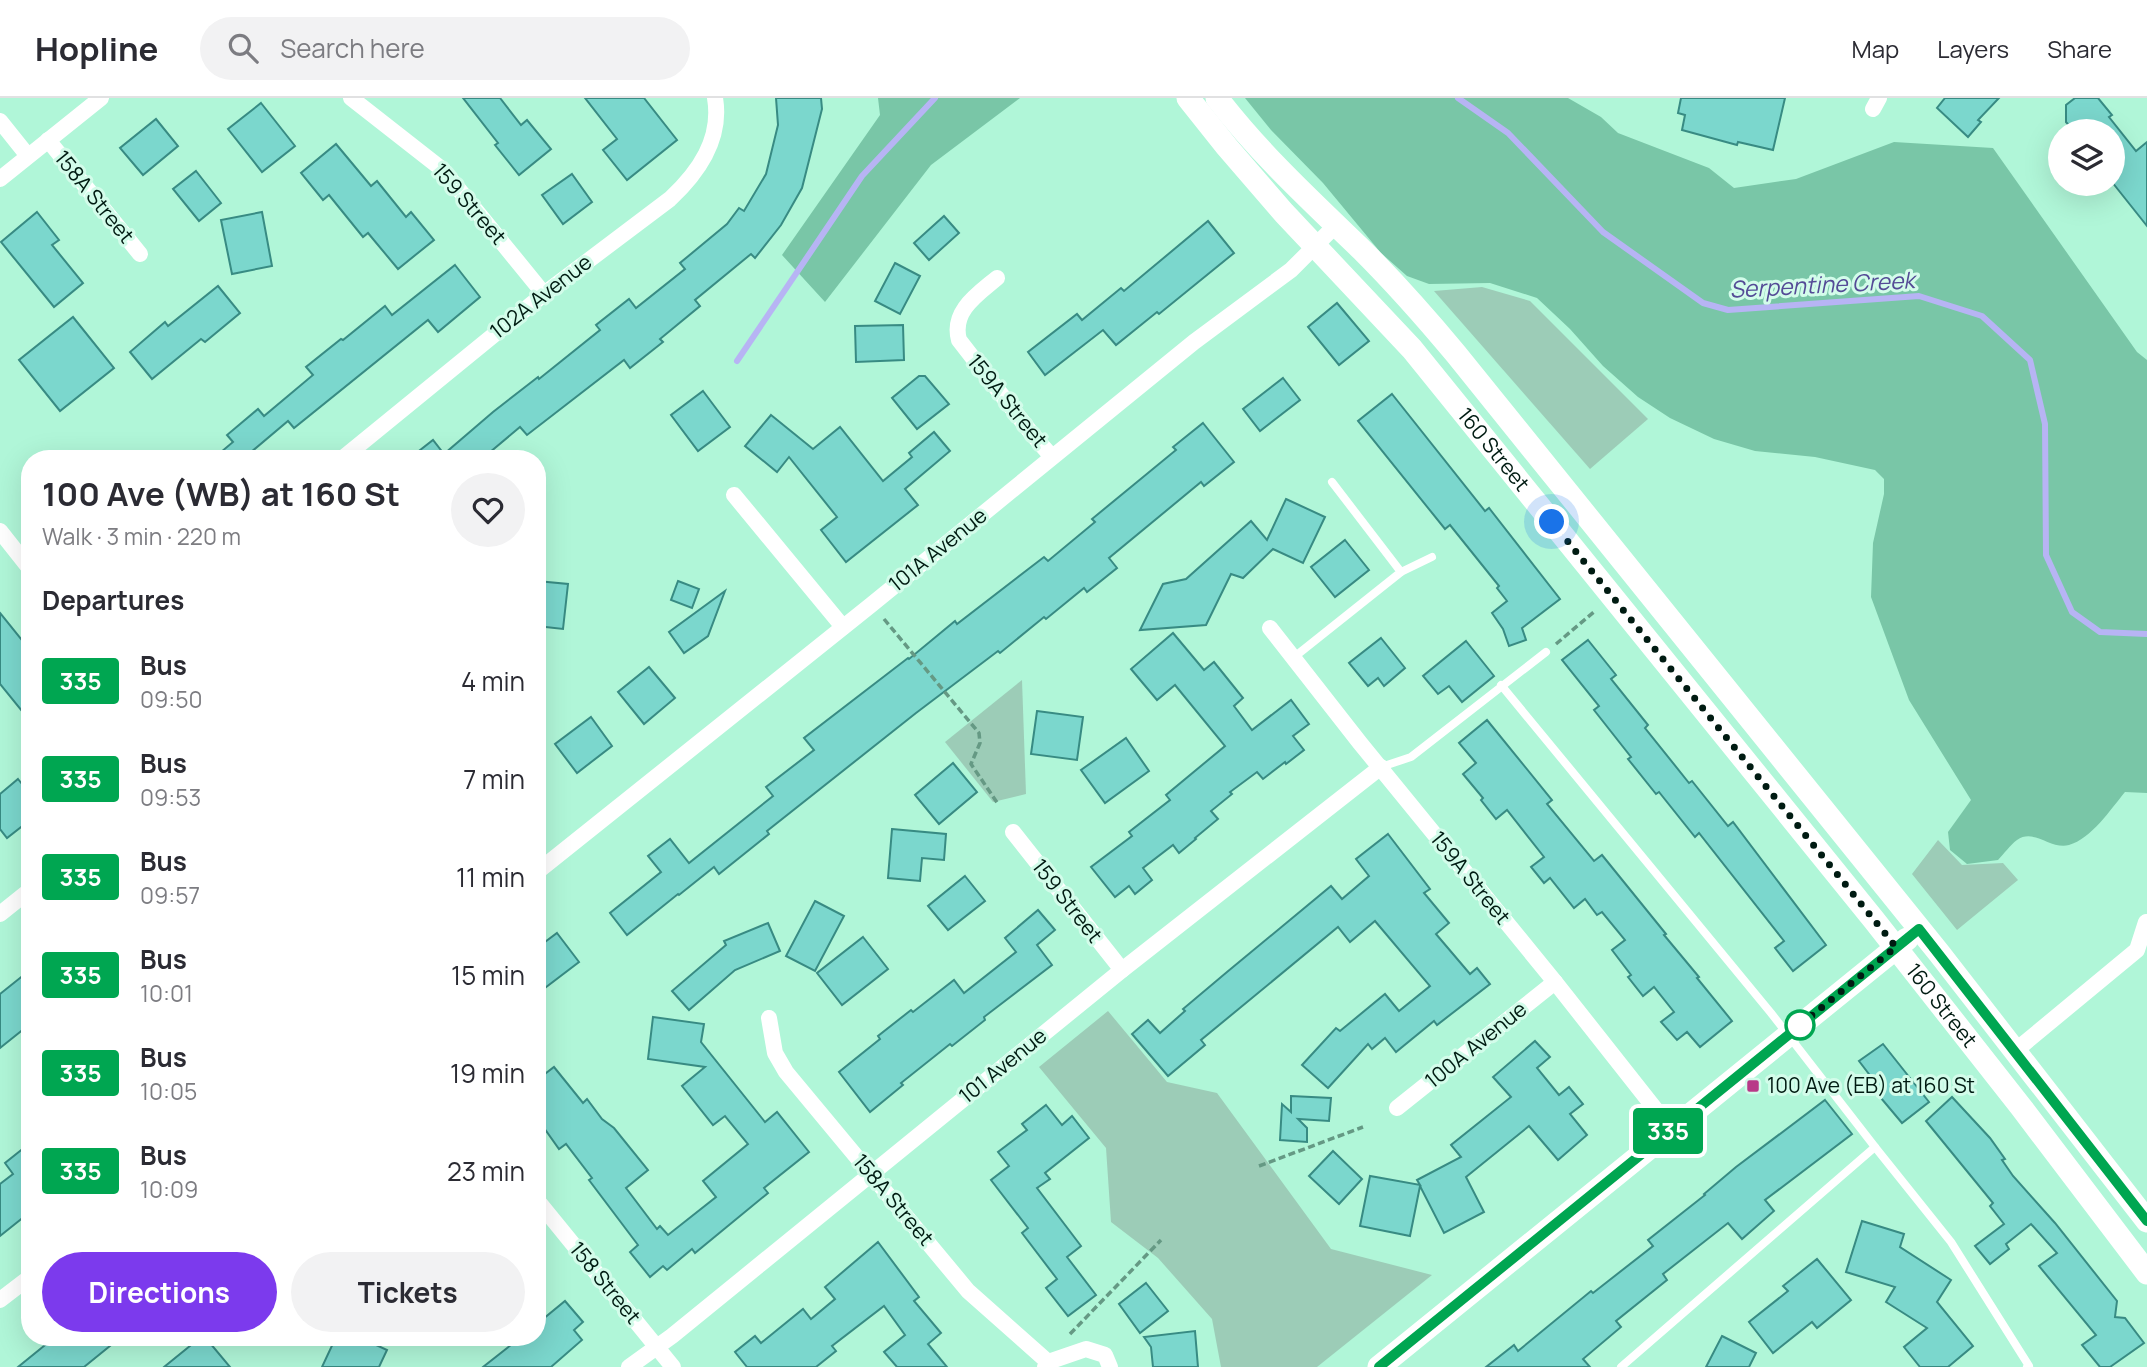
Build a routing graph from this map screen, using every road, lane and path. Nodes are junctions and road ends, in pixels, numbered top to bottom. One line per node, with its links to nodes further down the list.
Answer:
1 (101, 98): 7 (street)
2 (351, 98): 14 (street, 159 Street)
3 (715, 98): 14 (street, 102A Avenue)
4 (1188, 98): 11 (main road, 160 Street)
5 (1217, 98): 10 (main road, 160 Street)
6 (0, 121): 8 (street, 158A Street)
7 (48, 140): 8 (street); 12 (street, 158A Street)
8 (28, 156): 9 (street)
9 (0, 178)
10 (1336, 225): 11 (street, 101A Avenue); 37 (main road, 160 Street)
11 (1315, 247): 16 (street, 101A Avenue); 38 (main road, 160 Street)
12 (140, 254)
13 (997, 278): 16 (street, 159A Street)
14 (544, 294): 15 (street, 102A Avenue)
15 (353, 450)
16 (1052, 457): 25 (street, 101A Avenue)
17 (1332, 482): 22 (lane)
18 (734, 495): 25 (street)
19 (0, 531): 21 (street)
20 (1432, 557): 22 (lane)
21 (21, 558)
22 (1401, 572): 28 (lane)
23 (1595, 611): 27 (path)
24 (884, 618): 31 (path)
25 (843, 627): 33 (street, 101A Avenue)
26 (1270, 628): 28 (street, 159A Street)
27 (1546, 652): 29 (lane)
28 (1293, 658): 30 (street, 159A Street)
29 (1501, 685): 30 (lane); 42 (lane)
30 (1381, 767): 39 (street, 101 Avenue); 40 (street, 159A Street)
31 (998, 804)
32 (1013, 832): 39 (street, 159 Street)
33 (546, 865)
34 (21, 897): 35 (street)
35 (0, 914)
36 (2146, 922): 43 (street)
37 (1919, 929): 38 (main road); 43 (main road, 160 Street)
38 (1896, 947): 42 (main road); 53 (main road, 160 Street)
39 (1122, 970): 49 (street, 101 Avenue)
40 (1555, 982): 44 (street, 100A Avenue); 46 (street, 159A Street)
41 (769, 1018): 49 (street, 158A Street)
42 (1788, 1035): 46 (main road); 47 (lane)
43 (2015, 1051): 51 (main road, 160 Street)
44 (1397, 1108)
45 (1363, 1127): 48 (path)
46 (1671, 1129): 62 (main road)
47 (1875, 1147): 63 (lane); 64 (lane)
48 (1259, 1166)
49 (870, 1173): 57 (street, 101 Avenue); 58 (street, 158A Street)
50 (546, 1211): 57 (street, 158 Street)
51 (2147, 1221)
52 (1161, 1240): 56 (path)
53 (2147, 1273)
54 (21, 1284): 55 (street)
55 (0, 1300)
56 (1069, 1335)
57 (656, 1346): 59 (street, 101 Avenue); 60 (street, 158 Street)
58 (1047, 1364): 61 (street, 158A Street)
59 (629, 1367)
60 (673, 1367)
61 (1110, 1367)
62 (1379, 1367)
63 (1621, 1367)
64 (2027, 1367)

